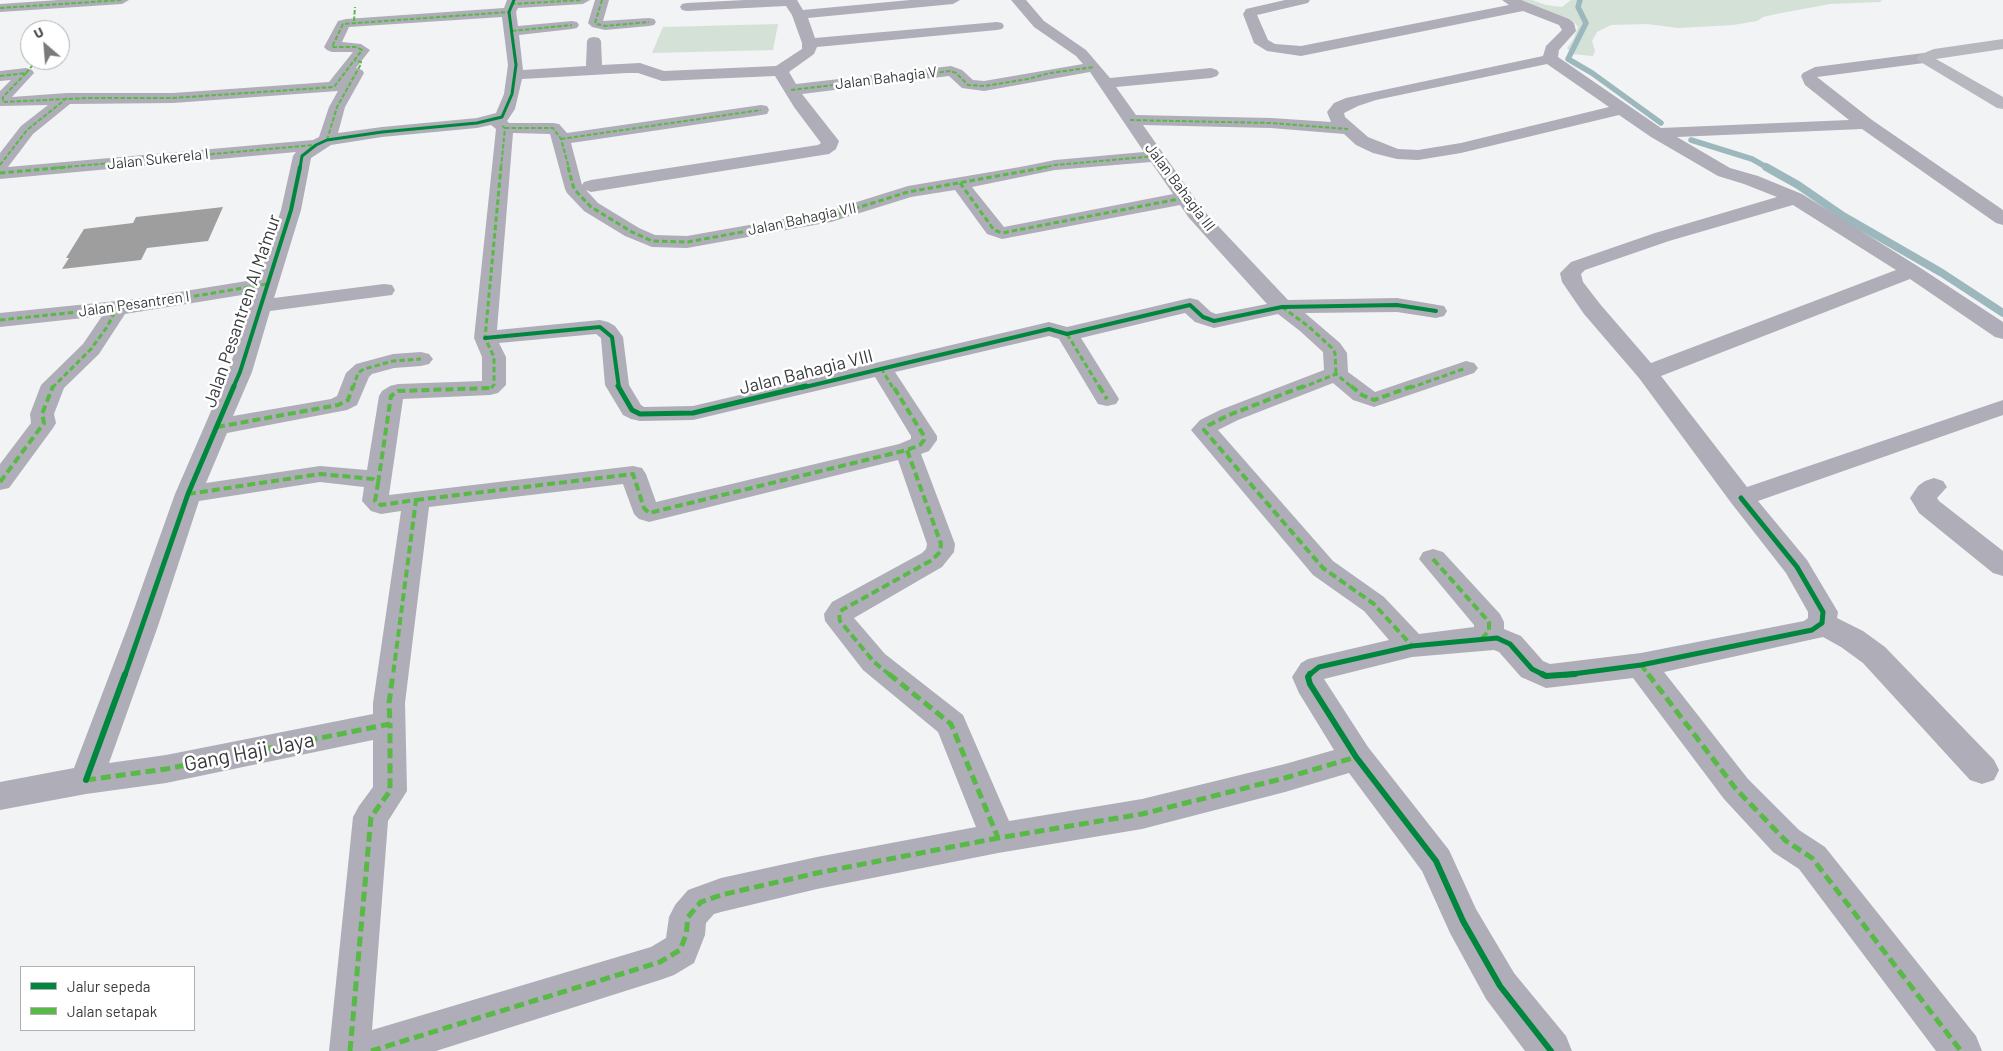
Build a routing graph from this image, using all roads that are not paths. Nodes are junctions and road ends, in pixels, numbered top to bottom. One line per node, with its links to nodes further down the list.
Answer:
1 (122, 0): 12 (street)
2 (583, 0): 8 (street)
3 (602, 0): 13 (street)
4 (953, 0): 9 (street)
5 (1018, 0): 23 (street, Jalan Bahagia III)
6 (1303, 0): 10 (street)
7 (1509, 0): 10 (street)
8 (511, 5): 16 (street); 20 (street)
9 (793, 6): 11 (street); 18 (street)
10 (1524, 6): 22 (street)
11 (687, 7)
12 (0, 8)
13 (649, 22)
14 (572, 25): 16 (street)
15 (997, 26): 18 (street)
16 (512, 31): 29 (street)
17 (594, 41): 25 (street)
18 (810, 44): 26 (street)
19 (2003, 44): 21 (street)
20 (358, 55): 33 (street); 43 (street)
21 (1924, 58): 34 (street); 39 (street)
22 (1550, 59): 35 (street); 40 (street)
23 (1094, 67): 31 (street, Jalan Bahagia III); 32 (street, Jalan Bahagia V)
24 (29, 70): 27 (street)
25 (594, 70): 26 (street); 29 (street)
26 (780, 71): 32 (street)
27 (26, 73): 30 (street); 33 (street)
28 (1211, 73): 31 (street)
29 (515, 75): 38 (street)
30 (0, 76)
31 (1106, 83): 37 (street, Jalan Bahagia III)
32 (791, 90): 49 (street)
33 (67, 98): 45 (street)
34 (2003, 104)
35 (1622, 109): 40 (street); 41 (street)
36 (760, 110): 42 (street)
37 (1130, 120): 40 (street); 44 (street, Jalan Bahagia III)
38 (500, 124): 42 (street); 43 (street); 63 (street)
39 (1866, 124): 41 (street); 53 (street)
40 (1348, 129)
41 (1658, 133): 46 (street)
42 (561, 139): 48 (street, Jalan Bahagia VII)
43 (321, 143): 47 (street, Jalan Sukerela I); 56 (street, Jalan Pesantren Al Ma'mur)
44 (1157, 156): 48 (street, Jalan Bahagia VII); 50 (street, Jalan Bahagia III)
45 (0, 165)
46 (1724, 172): 51 (street); 52 (street)
47 (0, 173)
48 (960, 183): 50 (street)
49 (591, 186)
50 (1184, 198): 57 (street, Jalan Bahagia III)
51 (1795, 198): 52 (street); 54 (street)
52 (1765, 207): 67 (street)
53 (2003, 219)
54 (1912, 271): 61 (street); 67 (street)
55 (384, 290): 56 (street, Jalan Pesantren I)
56 (264, 295): 58 (street, Jalan Pesantren I); 71 (street, Jalan Pesantren Al Ma'mur)
57 (1282, 307): 59 (street); 62 (street, Jalan Bahagia VIII); 68 (street, Jalan Bahagia III)
58 (117, 308): 60 (street, Jalan Pesantren I); 73 (street)
59 (1436, 310)
60 (0, 320)
61 (2003, 332)
62 (1067, 334): 65 (street, Jalan Bahagia VIII); 69 (street)
63 (485, 338): 65 (street, Jalan Bahagia VIII); 74 (street)
64 (421, 359): 71 (street)
65 (881, 368): 72 (street)
66 (1466, 368): 68 (street)
67 (1647, 373): 77 (street)
68 (1336, 374): 83 (street)
69 (1107, 399)
70 (2003, 407): 77 (street)
71 (217, 427): 76 (street, Jalan Pesantren Al Ma'mur)
72 (907, 450): 78 (street); 90 (street)
73 (0, 482)
74 (378, 483): 76 (street); 78 (street)
75 (1934, 487): 80 (street)
76 (188, 494): 88 (street, Jalan Pesantren Al Ma'mur)
77 (1741, 498): 81 (street)
78 (416, 500): 85 (street)
79 (1432, 558): 82 (street)
80 (2003, 566)
81 (1822, 623): 84 (street); 87 (street)
82 (1481, 639): 83 (street); 84 (street)
83 (1412, 646): 86 (street)
84 (1641, 664): 94 (street)
85 (390, 714): 88 (street, Gang Haji Jaya); 91 (street)
86 (1356, 757): 90 (street); 93 (street)
87 (1982, 770)
88 (86, 780): 89 (street, Gang Haji Jaya)
89 (0, 796)
90 (998, 838): 92 (street)
91 (350, 1051)
92 (371, 1051)
93 (1551, 1051)
94 (1961, 1051)

